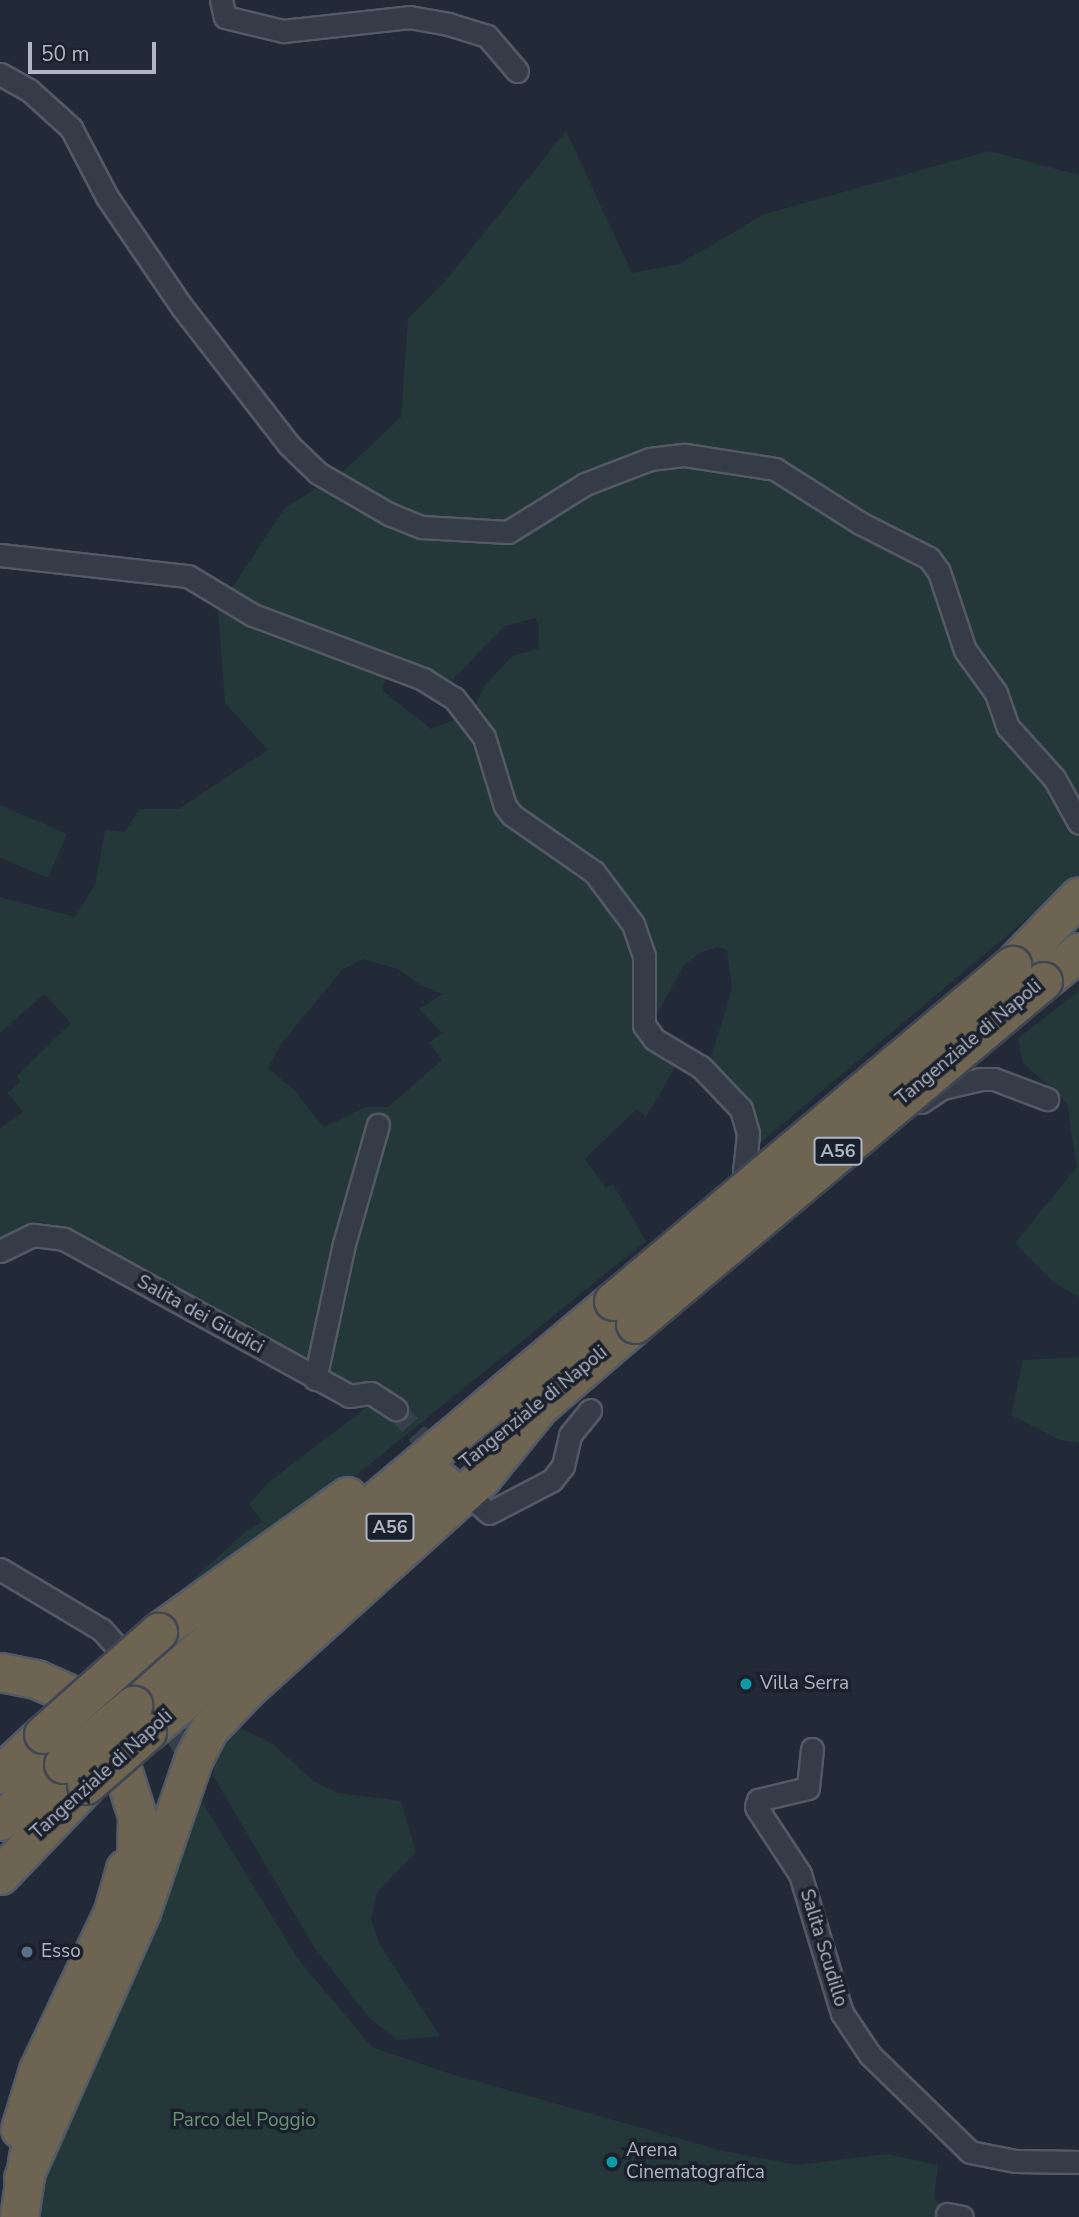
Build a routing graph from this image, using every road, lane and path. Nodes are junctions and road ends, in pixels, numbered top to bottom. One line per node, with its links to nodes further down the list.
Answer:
1 (221, 0): 2 (street)
2 (517, 71)
3 (0, 74): 5 (street)
4 (0, 555): 11 (street)
5 (1079, 823)
6 (1079, 896): 10 (highway)
7 (1079, 911): 10 (highway, Tangenziale di Napoli / A56)
8 (1079, 952): 10 (highway, Tangenziale di Napoli / A56)
9 (1079, 959): 10 (highway)
10 (1027, 973): 14 (highway, Tangenziale di Napoli / A56, bridge)
11 (1047, 1099)
12 (378, 1125): 15 (street)
13 (2, 1251): 15 (street, Salita dei Giudici)
14 (624, 1313): 16 (highway, Tangenziale di Napoli / A56); 17 (highway, Tangenziale di Napoli / A56)
15 (315, 1379): 18 (street, Salita dei Giudici)
16 (494, 1398): 24 (highway, Tangenziale di Napoli / A56); 26 (highway, bridge)
17 (538, 1408): 24 (highway, Tangenziale di Napoli / A56); 31 (highway)
18 (396, 1409)
19 (590, 1410): 20 (street)
20 (480, 1504)
21 (0, 1569): 24 (street)
22 (0, 1672): 31 (highway)
23 (0, 1682): 32 (highway)
24 (139, 1702): 26 (highway, Tangenziale di Napoli / A56, bridge)
25 (812, 1749): 30 (street, Salita Scudillo)
26 (64, 1761): 27 (highway); 28 (highway, Tangenziale di Napoli / A56); 29 (highway, Tangenziale di Napoli / A56)
27 (0, 1774)
28 (0, 1821)
29 (0, 1875)
30 (1079, 2162)
31 (23, 2178): 33 (highway)
32 (8, 2217)
33 (19, 2217)

